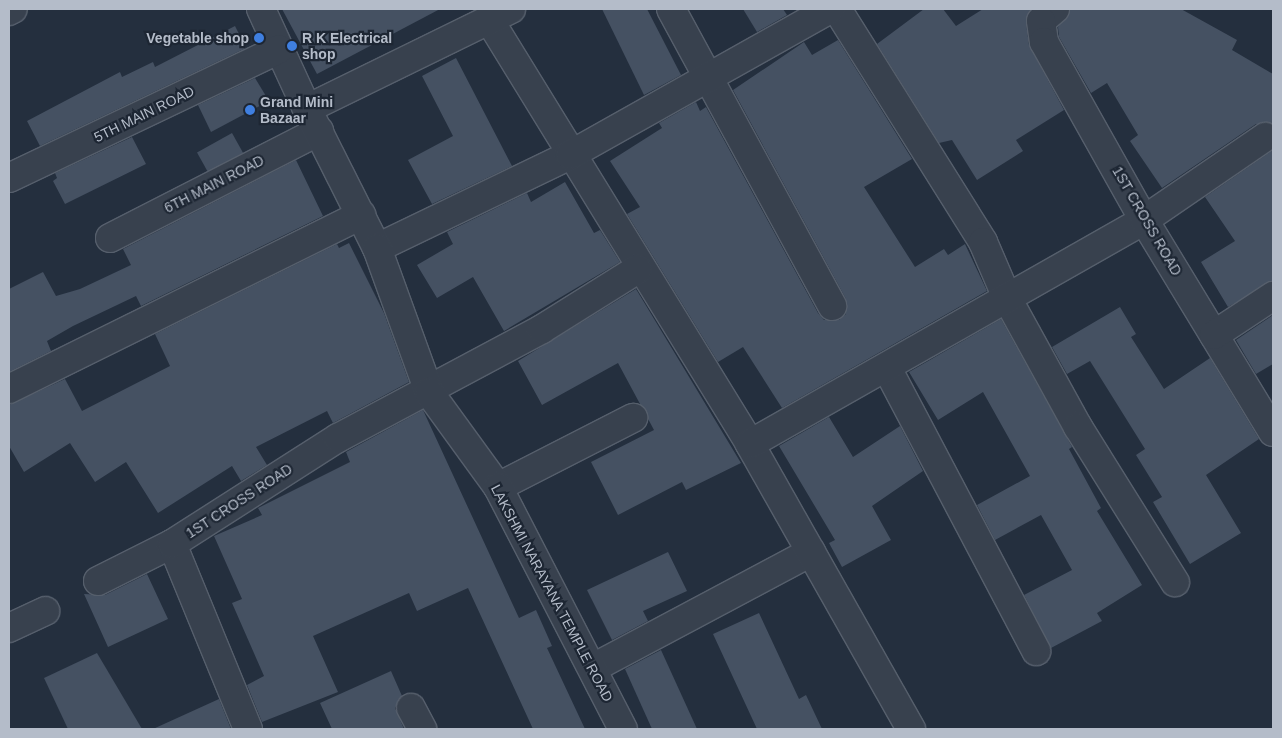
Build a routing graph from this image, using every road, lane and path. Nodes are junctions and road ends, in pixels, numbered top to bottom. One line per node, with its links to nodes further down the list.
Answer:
1 (13, 9): 7 (street)
2 (261, 9): 9 (street, LAKSHMI NARAYANA TEMPLE ROAD)
3 (671, 9): 10 (street)
4 (830, 9): 10 (street)
5 (837, 9): 21 (street)
6 (1055, 9): 16 (street, 1ST CROSS ROAD)
7 (9, 11)
8 (501, 15): 11 (street, 6TH MAIN ROAD); 13 (street)
9 (279, 48): 11 (street, LAKSHMI NARAYANA TEMPLE ROAD); 14 (street, 5TH MAIN ROAD)
10 (710, 77): 13 (street); 22 (street)
11 (313, 120): 15 (street, LAKSHMI NARAYANA TEMPLE ROAD); 17 (street, 6TH MAIN ROAD)
12 (1265, 137): 16 (street)
13 (570, 155): 18 (street); 19 (street)
14 (9, 178)
15 (360, 215): 18 (street, LAKSHMI NARAYANA TEMPLE ROAD); 25 (street)
16 (1144, 220): 21 (street); 23 (street, 1ST CROSS ROAD)
17 (110, 238)
18 (377, 248): 26 (street, LAKSHMI NARAYANA TEMPLE ROAD)
19 (638, 269): 26 (street, 1ST CROSS ROAD); 29 (street)
20 (1273, 296): 23 (street)
21 (1007, 298): 24 (street); 34 (street)
22 (832, 306)
23 (1214, 335): 28 (street, 1ST CROSS ROAD)
24 (887, 368): 29 (street); 37 (street)
25 (9, 390)
26 (429, 392): 30 (street, LAKSHMI NARAYANA TEMPLE ROAD); 31 (street, 1ST CROSS ROAD)
27 (632, 418): 30 (street)
28 (1273, 430)
29 (750, 444): 32 (street)
30 (498, 487): 38 (street, LAKSHMI NARAYANA TEMPLE ROAD)
31 (172, 544): 33 (street); 39 (street, 1ST CROSS ROAD)
32 (810, 552): 38 (street); 41 (street)
33 (98, 581)
34 (1175, 582)
35 (45, 611): 36 (street)
36 (9, 628)
37 (1036, 651)
38 (593, 668): 40 (street, LAKSHMI NARAYANA TEMPLE ROAD)
39 (248, 729)
40 (623, 729)
41 (911, 729)

